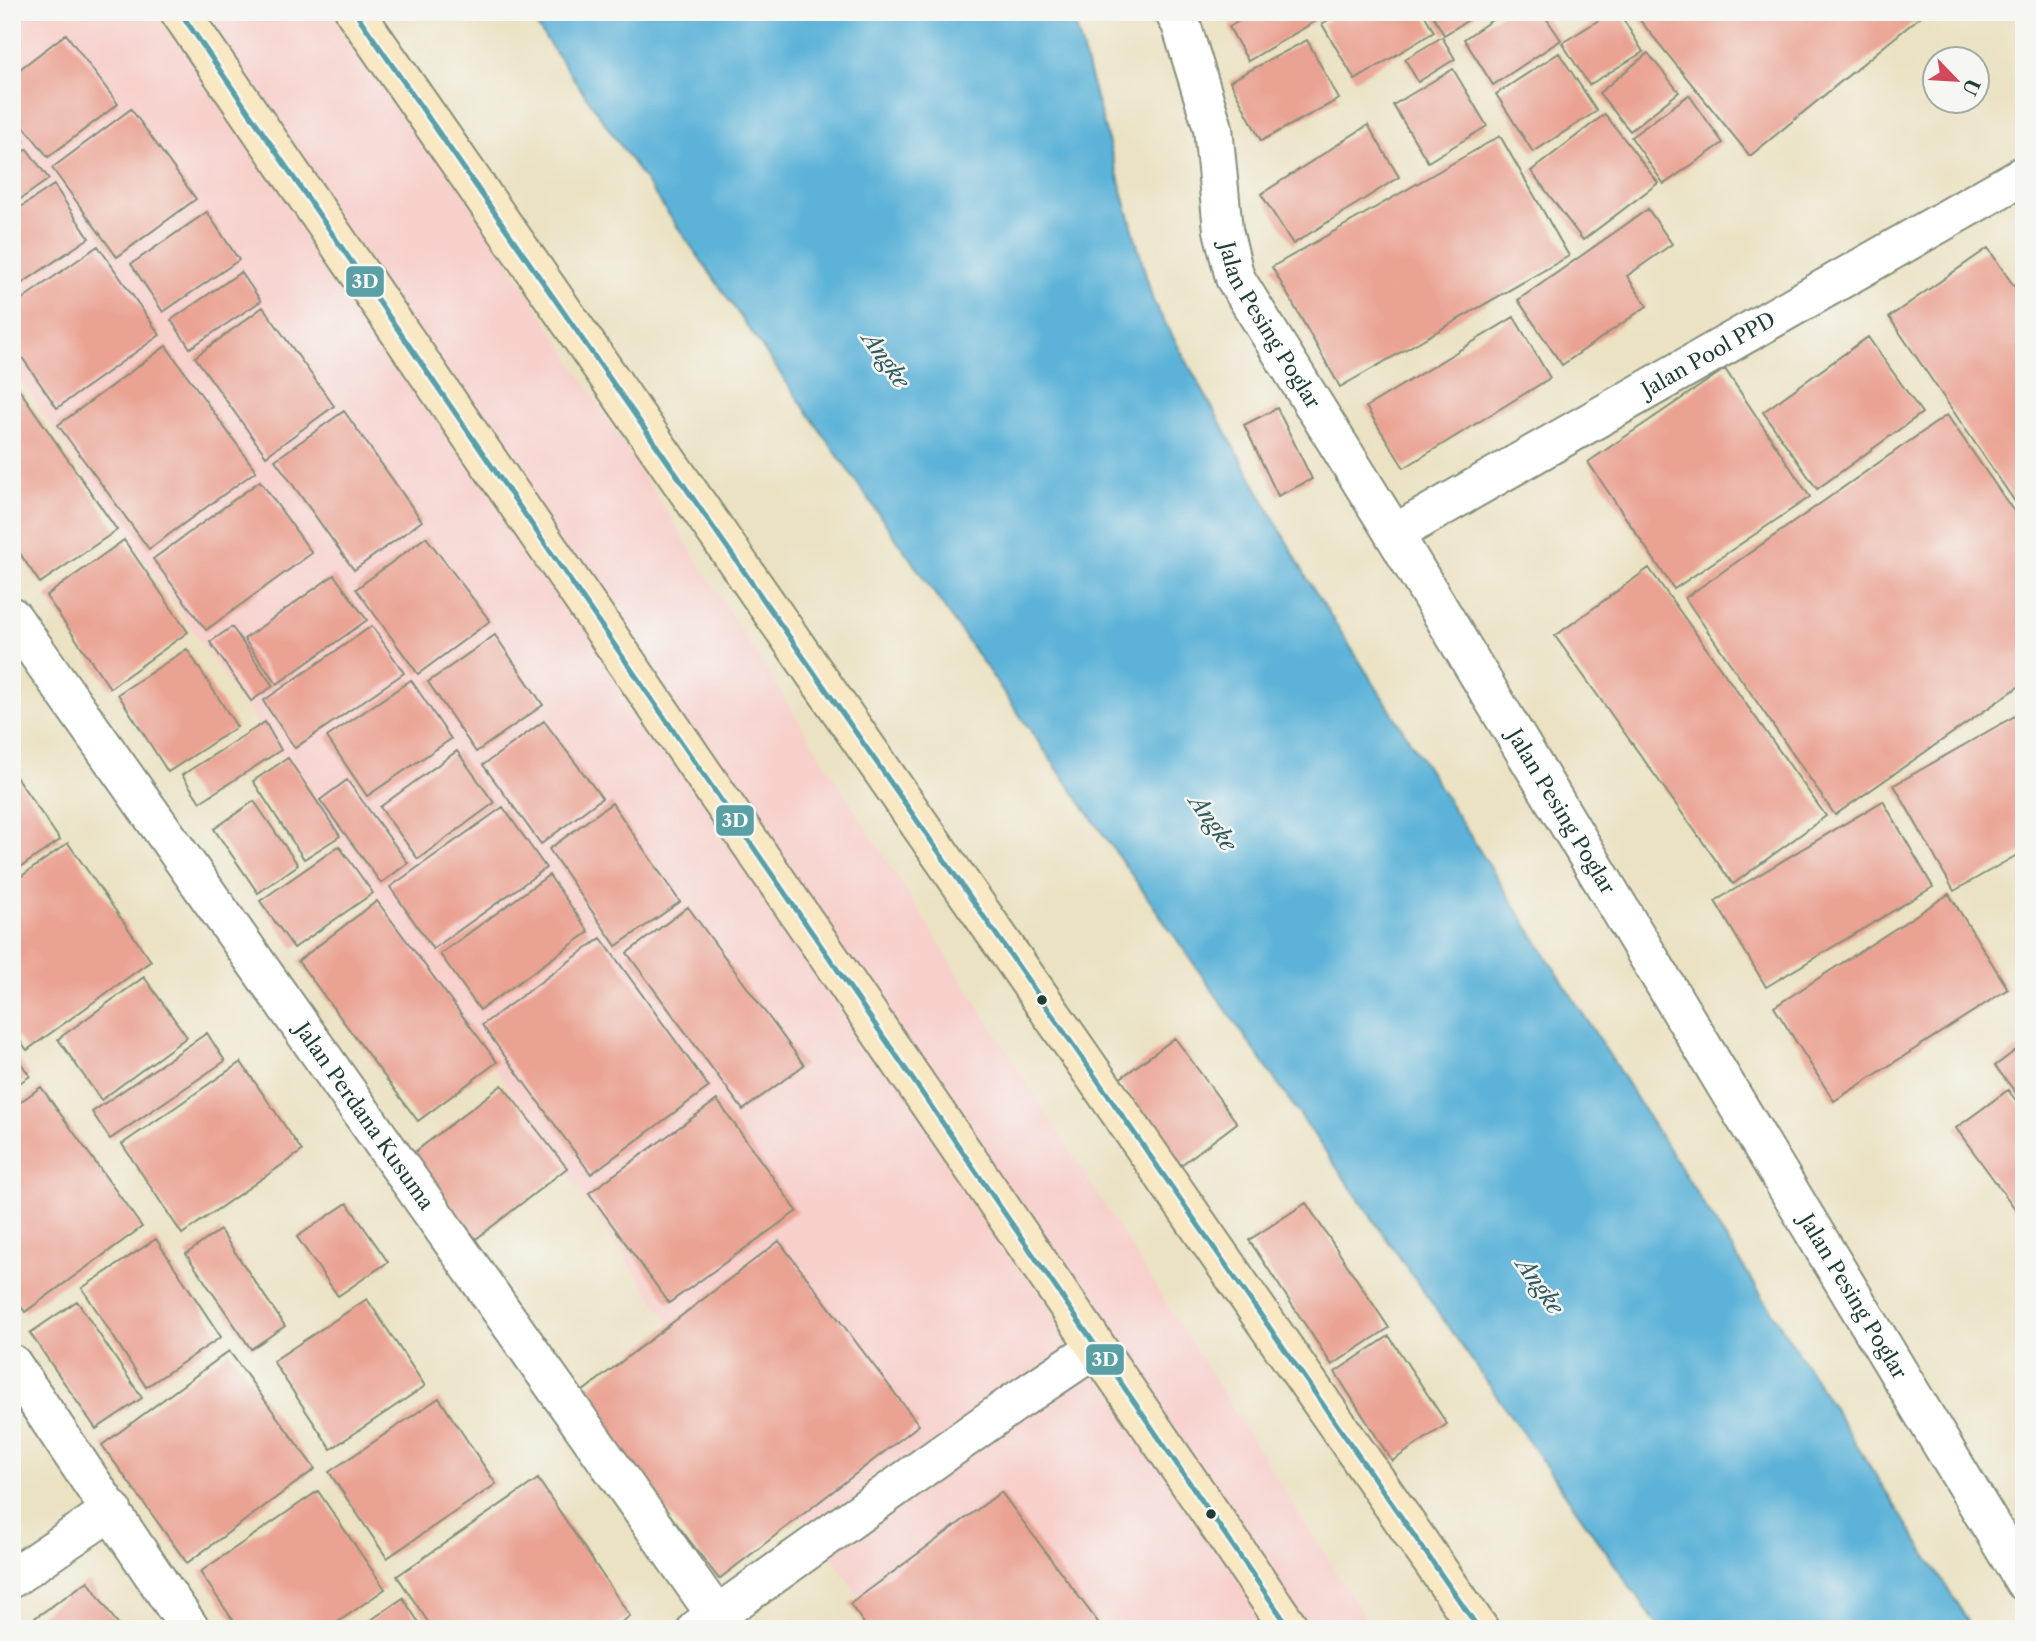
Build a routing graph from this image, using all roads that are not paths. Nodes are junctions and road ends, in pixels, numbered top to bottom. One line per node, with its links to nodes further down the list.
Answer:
1 (180, 12): 7 (main road)
2 (355, 12): 15 (main road)
3 (1174, 12): 5 (street, Jalan Pesing Poglar)
4 (2024, 175): 5 (street, Jalan Pool PPD)
5 (1394, 534): 11 (street, Jalan Pesing Poglar)
6 (12, 617): 12 (street, Jalan Perdana Kusuma)
7 (1096, 1348): 12 (street, Jalan Perdana Kusuma); 14 (main road)
8 (12, 1364): 9 (street)
9 (112, 1510): 10 (street); 13 (street)
10 (12, 1578)
11 (2024, 1581)
12 (706, 1622)
13 (190, 1629)
14 (1290, 1629)
15 (1479, 1629)

